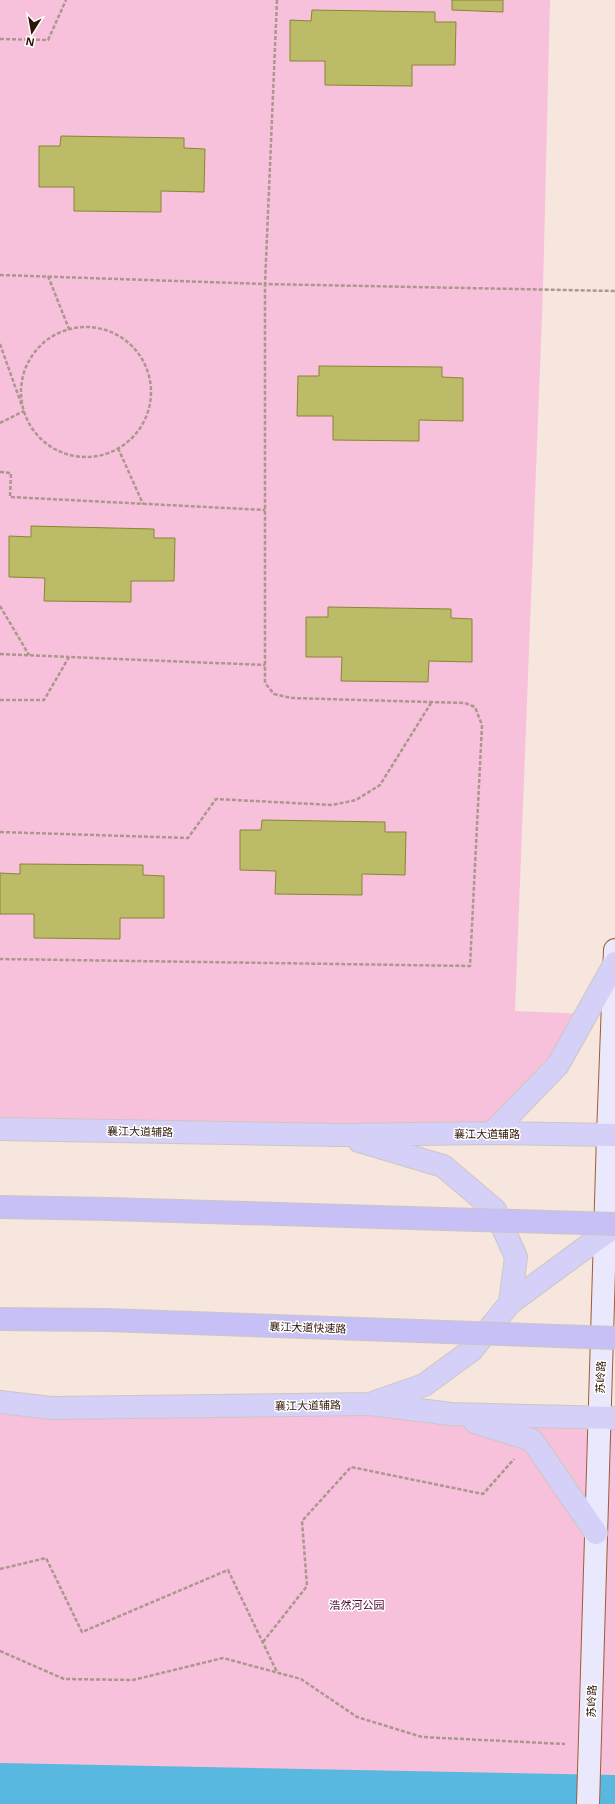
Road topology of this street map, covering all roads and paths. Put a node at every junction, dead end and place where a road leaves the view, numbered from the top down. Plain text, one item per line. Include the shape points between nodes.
1 (66, 0) edge
2 (277, 0) edge
3 (0, 39) edge
4 (0, 275) edge
5 (48, 276) junction
6 (265, 284) junction
7 (615, 291) edge
8 (69, 329) junction
9 (0, 344) edge
10 (24, 412) junction
11 (0, 423) edge
12 (118, 448) junction
13 (0, 472) edge
14 (143, 504) junction
15 (265, 510) junction
16 (0, 606) edge
17 (0, 654) edge
18 (29, 655) junction
19 (69, 657) junction
20 (265, 665) junction
21 (0, 700) edge
22 (432, 702) junction
23 (0, 832) edge
24 (615, 950) edge
25 (0, 959) edge
26 (615, 963) edge
27 (0, 1129) edge
28 (492, 1133) junction
29 (340, 1135) junction
30 (611, 1135) edge
31 (0, 1207) edge
32 (611, 1228) edge
33 (510, 1303) junction
34 (0, 1319) edge
35 (615, 1338) edge
36 (0, 1402) edge
37 (370, 1404) junction
38 (451, 1414) junction
39 (610, 1415) edge
40 (532, 1440) junction
41 (596, 1533) junction
42 (0, 1568) edge
43 (263, 1642) junction
44 (0, 1652) edge
45 (277, 1672) junction
46 (569, 1744) dead end
47 (588, 1804) edge

1 - 3 path via 48,40
2 - 6 path
4 - 5 path
5 - 6 path
5 - 8 path
6 - 7 path
6 - 15 path
8 - 10 path via 50,338 35,352 28,364 21,391
8 - 12 path via 90,328 110,332 128,343 142,358 150,378 151,400 145,421 132,439
9 - 10 path
10 - 11 path
10 - 12 path via 34,431 50,446 70,455 92,457
12 - 14 path
13 - 14 path via 11,473 10,497
14 - 15 path
15 - 20 path
16 - 18 path
17 - 18 path
18 - 19 path
19 - 20 path
19 - 21 path via 44,700
20 - 22 path via 265,683 274,694 291,698
22 - 23 path via 380,785 356,800 332,805 216,799 188,838
22 - 25 path via 465,703 475,707 482,725 470,966
24 - 26 main road, 苏岭路
26 - 28 main road via 558,1065
26 - 30 main road, 苏岭路
27 - 29 main road, 襄江大道辅路
28 - 29 main road, 襄江大道辅路
28 - 30 main road, 襄江大道辅路
29 - 33 main road via 443,1166 495,1210 516,1257
30 - 32 main road, 苏岭路
31 - 32 highway, bridge
32 - 33 main road
32 - 39 main road, 苏岭路
33 - 37 main road via 472,1350 424,1385
34 - 35 highway, 襄江大道快速路, bridge via 106,1320
36 - 37 main road, 襄江大道辅路 via 51,1408
37 - 38 main road, 襄江大道辅路
38 - 39 main road, 襄江大道辅路
38 - 40 main road
39 - 41 main road, 苏岭路
40 - 41 main road
40 - 43 path via 483,1494 351,1466 302,1520 307,1586
41 - 47 main road, 苏岭路, bridge
42 - 43 path via 46,1558 82,1632 228,1570
43 - 45 path
44 - 45 path via 64,1679 133,1680 223,1658
45 - 46 path via 301,1679 357,1717 422,1737

